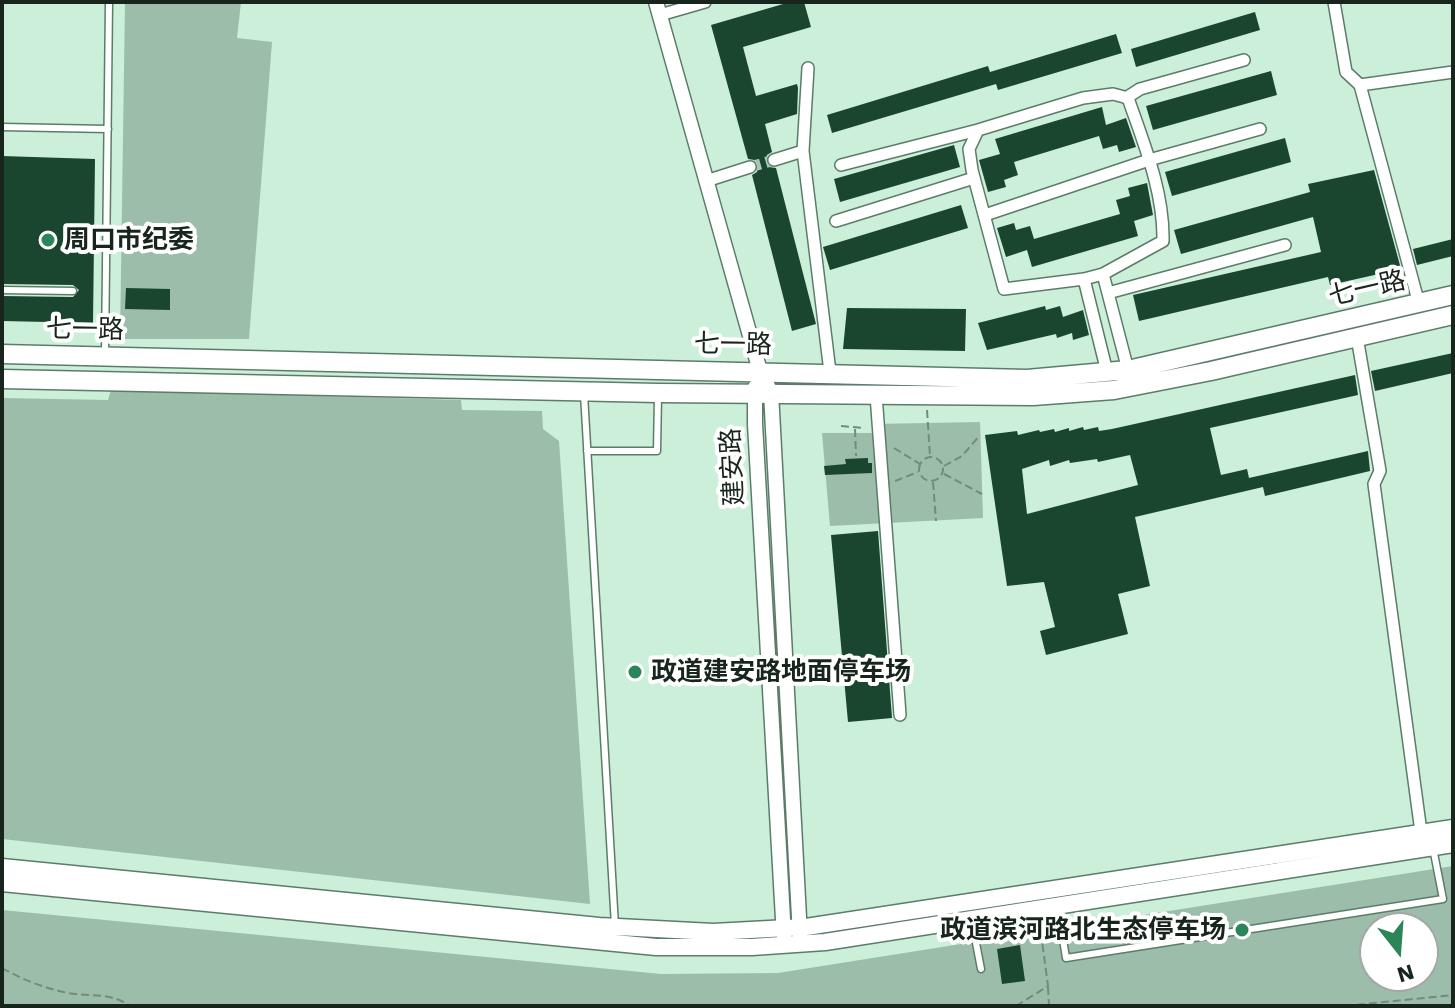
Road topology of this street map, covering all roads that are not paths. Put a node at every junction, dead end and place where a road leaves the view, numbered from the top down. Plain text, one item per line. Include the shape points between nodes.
1 (109, 2) edge
2 (705, 2) edge
3 (1334, 2) edge
4 (658, 9) edge
5 (1244, 60) dead end
6 (808, 68) dead end
7 (1453, 72) edge
8 (1360, 85) junction
9 (1126, 98) junction
10 (2, 127) edge
11 (108, 129) junction
12 (1260, 129) dead end
13 (978, 130) junction
14 (803, 151) junction
15 (774, 160) tunnel mouth
16 (1149, 160) junction
17 (841, 165) dead end
18 (750, 167) tunnel mouth
19 (974, 178) junction
20 (706, 181) junction
21 (985, 215) junction
22 (836, 221) dead end
23 (1285, 245) dead end
24 (1103, 274) junction
25 (1084, 279) junction
26 (2, 290) edge
27 (73, 291) dead end
28 (1108, 293) junction
29 (1453, 295) edge
30 (1419, 304) junction
31 (1453, 315) edge
32 (1357, 337) junction
33 (2, 354) edge
34 (105, 356) junction
35 (1128, 370) junction
36 (760, 371) junction
37 (830, 372) dead end
38 (1107, 372) junction
39 (2, 379) edge
40 (584, 390) junction
41 (762, 392) junction
42 (658, 393) junction
43 (876, 395) junction
44 (587, 451) junction
45 (900, 715) dead end
46 (1453, 828) edge
47 (1421, 832) junction
48 (1453, 844) edge
49 (1433, 846) junction
50 (2, 867) edge
51 (2, 883) edge
52 (1453, 898) edge
53 (1443, 899) junction
54 (1058, 904) junction
55 (971, 918) junction
56 (615, 927) junction
57 (792, 936) junction
58 (981, 969) dead end

1 - 11 lane
2 - 4 street
3 - 8 street via 1346,72
4 - 20 street
5 - 9 street via 1140,89
6 - 14 street
7 - 8 street
8 - 30 street
9 - 13 street via 1083,98
9 - 16 street
10 - 11 lane
11 - 34 lane
12 - 16 street
13 - 17 street
13 - 19 street via 969,149
14 - 15 street
14 - 37 street
16 - 21 street
16 - 24 street via 1163,241
18 - 20 street
19 - 21 street
19 - 22 street
20 - 36 street
21 - 25 street via 1004,289
23 - 28 street
24 - 25 street
24 - 28 street
25 - 38 street
26 - 27 lane
28 - 35 street
29 - 30 main road, 七一路
30 - 35 main road, 七一路
31 - 32 main road, 七一路
32 - 43 main road, 七一路 via 1114,390 1033,396
32 - 47 street via 1380,471 1374,484
33 - 34 main road, 七一路
34 - 36 main road, 七一路
35 - 38 main road, 七一路
36 - 38 main road, 七一路 via 1027,379
36 - 41 street, 建安路
39 - 40 main road, 七一路
40 - 42 main road, 七一路
40 - 44 lane
41 - 42 main road, 七一路
41 - 43 main road, 七一路
41 - 57 street, 建安路
42 - 44 lane via 657,451
43 - 45 street
44 - 56 lane
46 - 47 main road
47 - 57 main road
48 - 49 main road
49 - 53 lane
49 - 54 main road
50 - 56 main road
51 - 57 main road via 656,947
52 - 53 lane
53 - 54 lane via 1066,958
54 - 55 main road
55 - 57 main road
55 - 58 lane
56 - 57 main road

